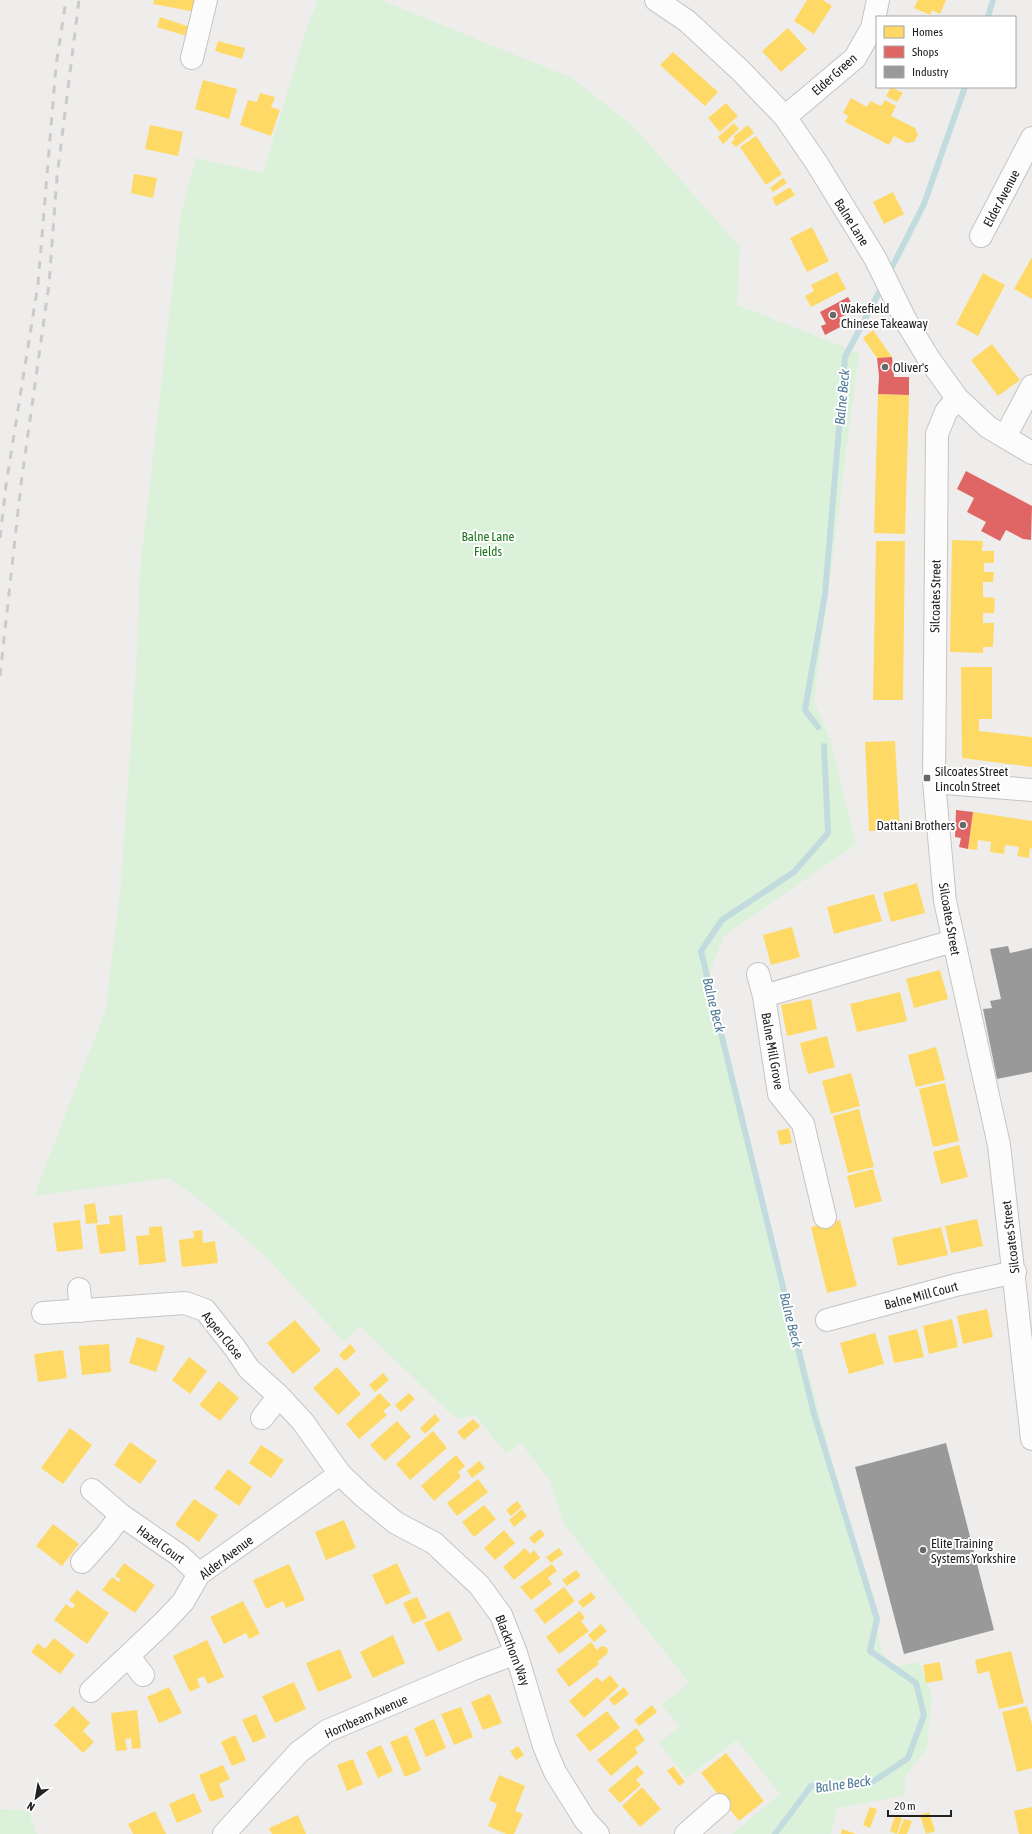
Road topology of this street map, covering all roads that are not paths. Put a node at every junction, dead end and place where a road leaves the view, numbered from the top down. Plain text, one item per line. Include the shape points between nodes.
1 (206, 0) edge
2 (656, 0) edge
3 (878, 0) edge
4 (192, 58) dead end
5 (785, 117) junction
6 (1032, 138) edge
7 (981, 236) dead end
8 (1032, 386) edge
9 (957, 398) junction
10 (1005, 437) junction
11 (1032, 453) edge
12 (934, 782) junction
13 (1032, 790) edge
14 (953, 941) junction
15 (758, 974) dead end
16 (764, 996) junction
17 (825, 1217) dead end
18 (1014, 1272) junction
19 (79, 1289) dead end
20 (1025, 1295) edge
21 (81, 1311) junction
22 (43, 1313) dead end
23 (827, 1320) dead end
24 (279, 1396) junction
25 (262, 1418) dead end
26 (1032, 1439) edge
27 (340, 1474) junction
28 (92, 1490) dead end
29 (121, 1515) junction
30 (82, 1562) dead end
31 (199, 1574) junction
32 (516, 1653) junction
33 (129, 1657) junction
34 (143, 1675) dead end
35 (91, 1691) dead end
36 (719, 1805) dead end
37 (224, 1834) edge
38 (598, 1834) edge
39 (686, 1834) edge

1 - 4 street
2 - 5 street, Balne Lane via 693,26
3 - 5 street, Elder Green via 872,28 855,58
5 - 9 street, Balne Lane via 875,258 906,321 929,359
6 - 7 street, Elder Avenue
8 - 10 street
9 - 10 street, Balne Lane via 988,427
9 - 12 street, Silcoates Street via 946,412 937,434
10 - 11 street, Balne Lane
12 - 13 street
12 - 14 street, Silcoates Street via 945,901
14 - 16 street, Balne Mill Grove
14 - 18 street, Silcoates Street via 999,1144
15 - 16 street, Balne Mill Grove
16 - 17 street, Balne Mill Grove via 779,1094 803,1124
18 - 20 street, Silcoates Street
18 - 23 street, Balne Mill Court
19 - 21 street
20 - 26 street, Silcoates Street
21 - 22 street, Aspen Close
21 - 24 street, Aspen Close via 185,1303 205,1310 249,1369
24 - 25 street
24 - 27 street, Aspen Close via 303,1422
27 - 31 street, Alder Avenue
27 - 32 street, Blackthorn Way via 396,1523 434,1543 473,1579 501,1615
28 - 29 street, Hazel Court
29 - 30 street
29 - 31 street, Hazel Court via 179,1555
31 - 33 street, Alder Avenue via 182,1602
32 - 37 street, Hornbeam Avenue via 327,1731 299,1752
32 - 38 street, Blackthorn Way via 544,1746 556,1772 585,1820
33 - 34 street
33 - 35 street, Alder Avenue
36 - 39 street

